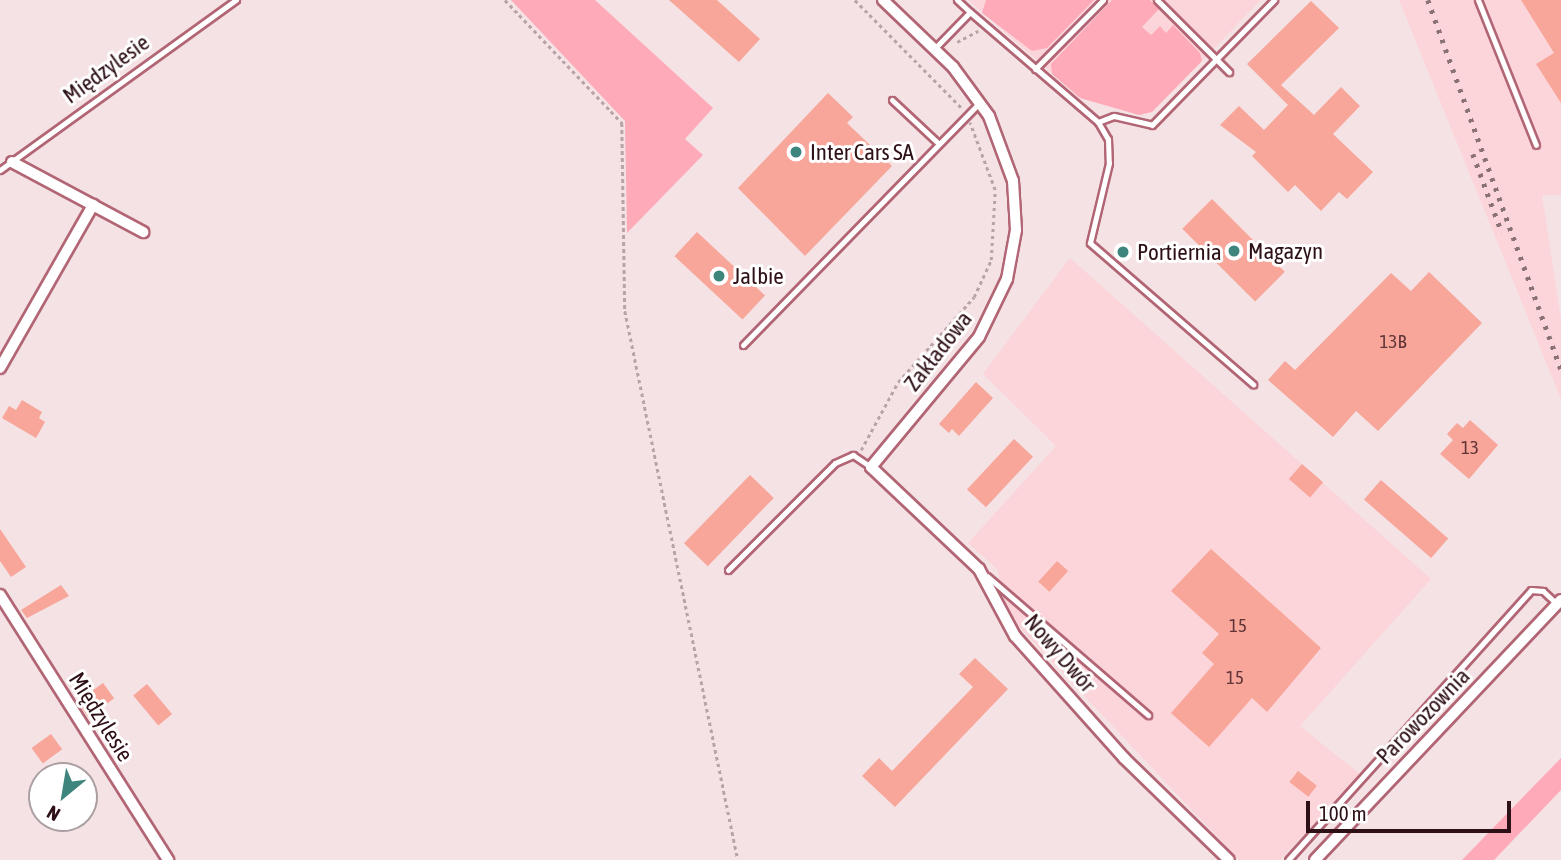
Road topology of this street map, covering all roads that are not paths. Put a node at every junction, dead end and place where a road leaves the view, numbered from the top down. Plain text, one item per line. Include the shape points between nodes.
1 (236, 0) edge
2 (883, 0) edge
3 (957, 0) edge
4 (1103, 0) edge
5 (1157, 0) edge
6 (1274, 0) edge
7 (1478, 0) edge
8 (970, 12) junction
9 (936, 48) junction
10 (1216, 59) junction
11 (1035, 69) junction
12 (1229, 72) dead end
13 (892, 100) dead end
14 (981, 102) junction
15 (1098, 122) junction
16 (938, 143) junction
17 (1536, 145) dead end
18 (12, 162) junction
19 (0, 170) edge
20 (93, 205) junction
21 (144, 232) dead end
22 (743, 345) dead end
23 (0, 368) edge
24 (1253, 384) dead end
25 (871, 467) junction
26 (979, 569) junction
27 (728, 570) dead end
28 (0, 595) edge
29 (1559, 602) edge
30 (1148, 715) dead end
31 (168, 860) edge
32 (1229, 860) edge
33 (1288, 860) edge
34 (1315, 860) edge

1 - 18 lane, Międzylesie
2 - 9 street, Zakładowa
3 - 8 lane
4 - 11 lane
5 - 10 lane
6 - 10 lane
7 - 17 lane
8 - 9 lane
8 - 11 lane
9 - 14 street, Zakładowa
10 - 12 lane
10 - 15 lane via 1152,125 1114,116
11 - 15 lane
13 - 16 lane
14 - 16 lane
14 - 25 street, Zakładowa via 1013,181 1016,230 1007,279 972,347
15 - 24 lane via 1108,139 1110,163 1090,243
16 - 22 lane
18 - 19 lane, Międzylesie
18 - 20 street
20 - 21 street
20 - 23 street
25 - 26 street, Nowy Dwór
25 - 27 lane via 853,455 835,463
26 - 30 lane
26 - 32 street, Nowy Dwór via 1015,636 1124,758
28 - 31 street, Międzylesie
29 - 33 lane via 1543,591 1531,590
29 - 34 street, Parowozownia

